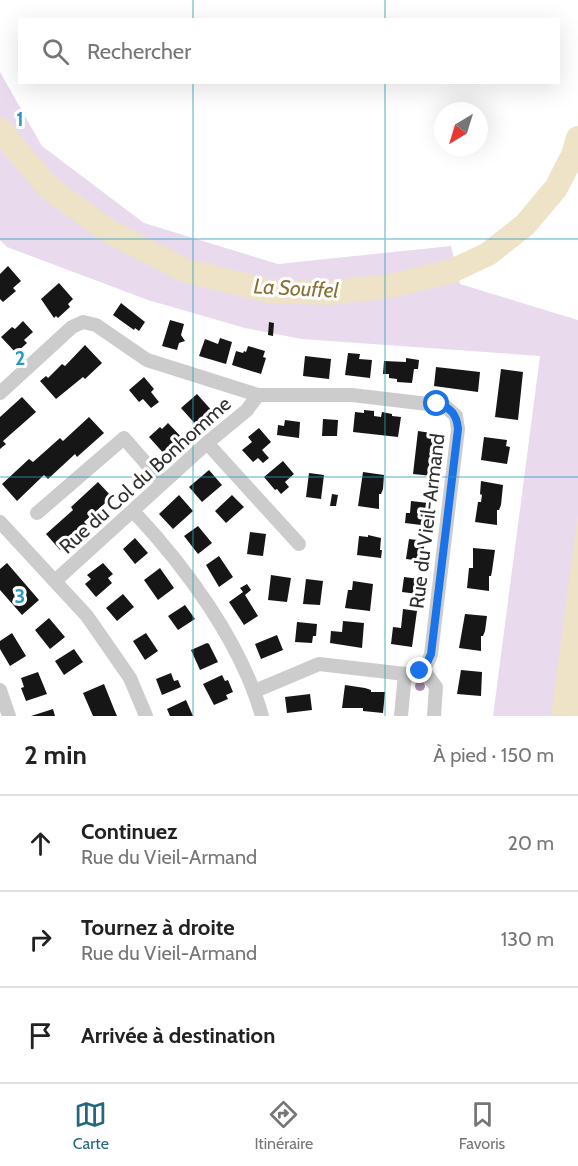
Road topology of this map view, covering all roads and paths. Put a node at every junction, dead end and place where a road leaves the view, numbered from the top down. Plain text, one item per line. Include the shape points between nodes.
1 (0, 393) edge
2 (258, 395) junction
3 (207, 443) junction
4 (163, 483) junction
5 (133, 511) junction
6 (37, 513) dead end
7 (0, 522) edge
8 (299, 544) dead end
9 (55, 581) junction
10 (420, 671) junction
11 (405, 674) junction
12 (0, 690) edge
13 (255, 691) junction
14 (9, 716) edge
15 (146, 716) edge
16 (262, 716) edge
17 (401, 716) edge
18 (434, 716) edge

1 - 2 street via 72,327 83,322 96,325 147,360
2 - 3 street, Rue du Col du Bonhomme via 247,410
2 - 10 street, Rue du Vieil-Armand via 352,395 437,404 456,416 458,429 431,654
3 - 4 street, Rue du Col du Bonhomme
3 - 8 street
4 - 5 street, Rue du Col du Bonhomme
4 - 6 street via 124,438
5 - 9 street, Rue du Col du Bonhomme
5 - 13 street via 194,585 232,644
7 - 9 street
9 - 15 street via 87,616 130,678
10 - 11 street
10 - 18 street via 436,687
11 - 13 street via 319,664
11 - 17 street
12 - 14 street
13 - 16 street

